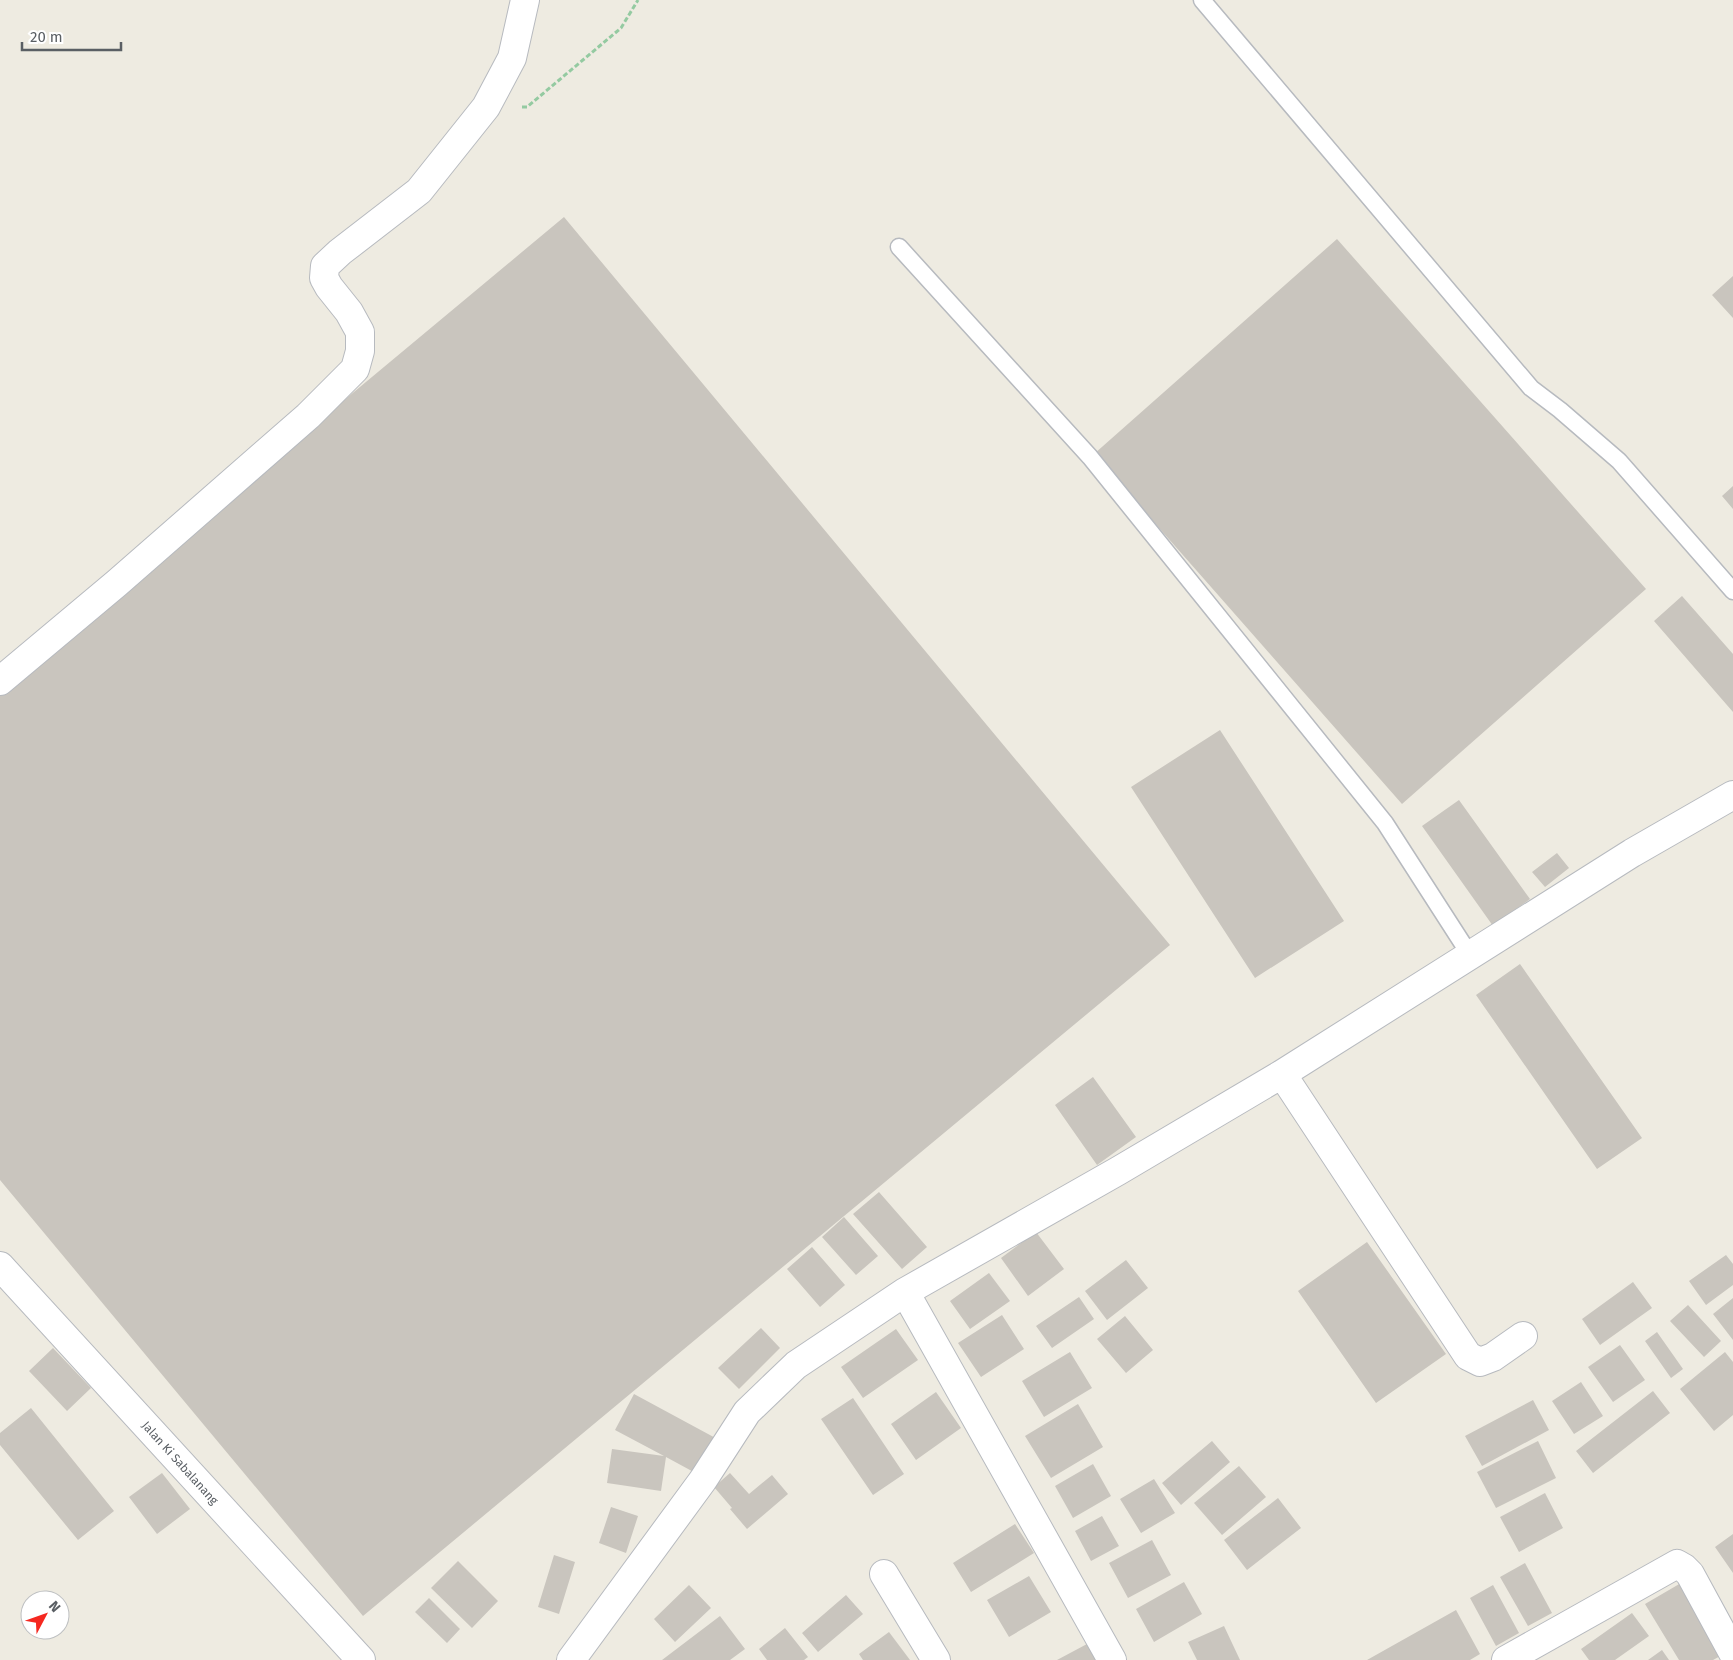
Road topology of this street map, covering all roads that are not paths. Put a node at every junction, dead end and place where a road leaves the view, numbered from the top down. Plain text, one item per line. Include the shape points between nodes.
1 (525, 0) edge
2 (1202, 0) edge
3 (900, 247) dead end
4 (1733, 591) edge
5 (0, 681) edge
6 (1733, 795) edge
7 (1470, 955) junction
8 (1282, 1074) junction
9 (0, 1266) edge
10 (905, 1292) junction
11 (1523, 1336) dead end
12 (884, 1574) dead end
13 (1733, 1653) edge
14 (361, 1660) edge
15 (571, 1660) edge
16 (936, 1660) edge
17 (1112, 1660) edge
18 (1506, 1660) edge

1 - 5 street via 512,58 486,108 419,191 326,266 324,278 360,332 360,351 355,369 308,416
2 - 4 lane via 1531,388 1619,461
3 - 7 lane via 1090,457 1373,808
6 - 7 street via 1632,853
7 - 8 street
8 - 10 street
8 - 11 street via 1468,1356 1480,1362
9 - 14 street, Jalan Ki Sabalanang
10 - 15 street via 796,1365 746,1412 704,1480
10 - 17 street
12 - 16 street
13 - 18 street via 1690,1574 1677,1564

